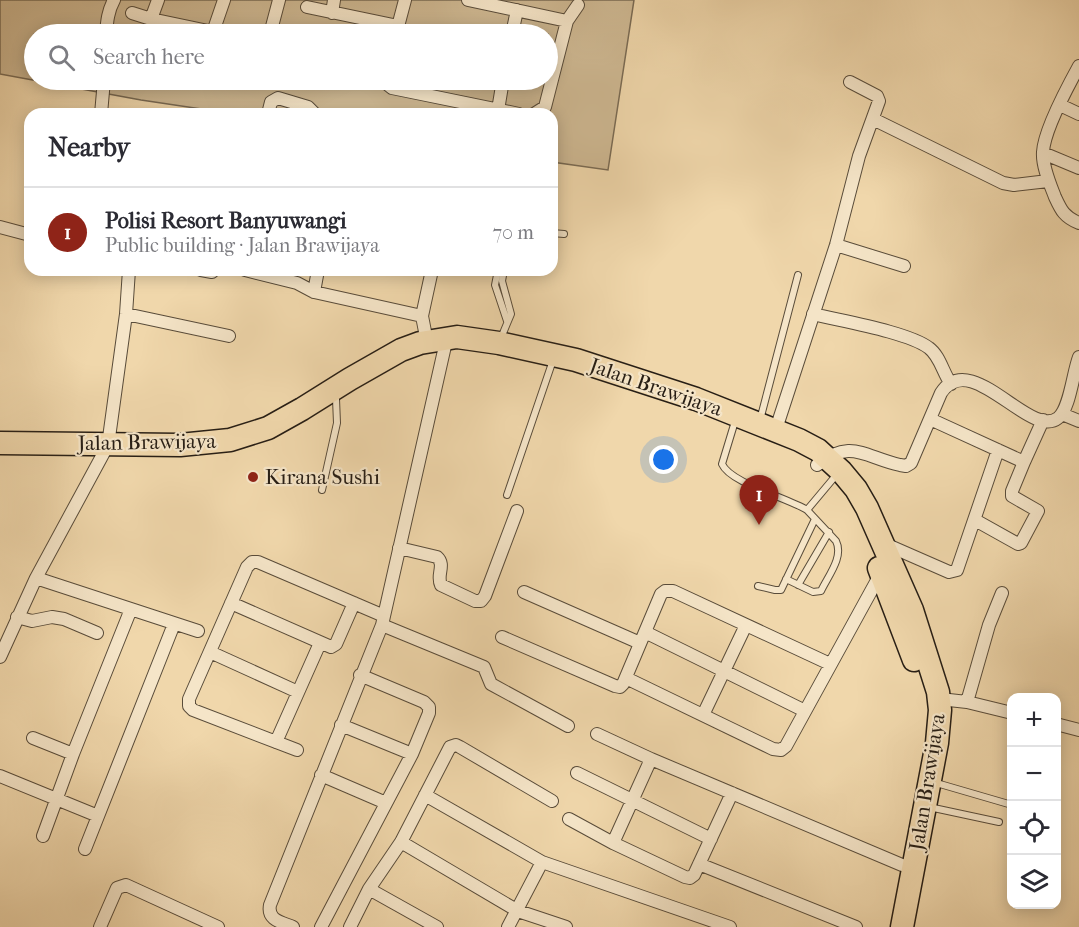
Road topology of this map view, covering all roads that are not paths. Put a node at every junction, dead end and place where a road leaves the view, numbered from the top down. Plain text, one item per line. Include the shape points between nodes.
1 (114, 0) edge
2 (158, 0) edge
3 (224, 0) edge
4 (405, 0) edge
5 (468, 0) edge
6 (276, 1) edge
7 (578, 5) dead end
8 (333, 6) edge
9 (307, 7) dead end
10 (517, 10) junction
11 (132, 13) dead end
12 (151, 19) junction
13 (567, 21) junction
14 (106, 24) edge
15 (175, 24) edge
16 (216, 24) edge
17 (272, 24) edge
18 (381, 24) edge
19 (399, 24) edge
20 (514, 24) edge
21 (558, 56) edge
22 (1079, 66) edge
23 (850, 82) dead end
24 (103, 90) edge
25 (398, 90) edge
26 (501, 90) edge
27 (549, 90) edge
28 (1060, 105) junction
29 (102, 108) edge
30 (270, 108) edge
31 (309, 108) edge
32 (454, 108) edge
33 (498, 108) edge
34 (543, 108) edge
35 (1079, 114) edge
36 (873, 119) junction
37 (1042, 153) junction
38 (1079, 168) edge
39 (1048, 181) junction
40 (1079, 223) edge
41 (0, 228) edge
42 (24, 234) edge
43 (558, 234) edge
44 (564, 234) dead end
45 (836, 245) junction
46 (904, 266) dead end
47 (798, 275) dead end
48 (129, 276) edge
49 (269, 276) edge
50 (317, 276) edge
51 (431, 276) edge
52 (497, 276) edge
53 (503, 276) edge
54 (314, 292) junction
55 (126, 314) junction
56 (813, 314) junction
57 (422, 316) junction
58 (507, 321) junction
59 (229, 336) dead end
60 (499, 343) junction
61 (436, 344) junction
62 (1079, 357) edge
63 (551, 366) junction
64 (951, 384) junction
65 (1074, 392) edge
66 (336, 399) junction
67 (1064, 410) junction
68 (930, 419) junction
69 (735, 420) junction
70 (1043, 420) junction
71 (1079, 421) edge
72 (768, 426) junction
73 (0, 442) edge
74 (0, 450) edge
75 (106, 450) junction
76 (998, 450) junction
77 (1024, 462) junction
78 (829, 469) junction
79 (322, 490) dead end
80 (507, 495) dead end
81 (807, 510) junction
82 (517, 511) dead end
83 (814, 519) junction
84 (975, 520) junction
85 (829, 532) junction
86 (884, 543) junction
87 (399, 548) junction
88 (880, 573) junction
89 (36, 578) junction
90 (786, 579) junction
91 (798, 585) junction
92 (758, 586) dead end
93 (524, 592) dead end
94 (1002, 593) dead end
95 (231, 603) junction
96 (354, 603) junction
97 (131, 609) junction
98 (17, 617) junction
99 (383, 620) junction
100 (174, 624) junction
101 (746, 625) junction
102 (198, 631) dead end
103 (97, 633) dead end
104 (502, 637) dead end
105 (643, 637) junction
106 (320, 643) junction
107 (210, 652) junction
108 (0, 657) edge
109 (830, 664) junction
110 (724, 671) junction
111 (360, 675) junction
112 (626, 678) junction
113 (298, 692) junction
114 (940, 699) junction
115 (967, 702) junction
116 (805, 711) junction
117 (1007, 712) edge
118 (703, 715) junction
119 (341, 725) junction
120 (1061, 725) edge
121 (568, 726) dead end
122 (1079, 730) edge
123 (597, 734) dead end
124 (33, 738) dead end
125 (276, 742) junction
126 (297, 750) dead end
127 (72, 754) junction
128 (412, 754) junction
129 (651, 759) junction
130 (577, 773) dead end
131 (321, 775) junction
132 (0, 776) edge
133 (930, 782) junction
134 (732, 793) junction
135 (425, 795) junction
136 (57, 798) junction
137 (552, 801) dead end
138 (632, 801) junction
139 (386, 803) junction
140 (1007, 804) edge
141 (926, 806) junction
142 (99, 816) junction
143 (569, 819) dead end
144 (999, 822) dead end
145 (43, 836) dead end
146 (711, 839) junction
147 (401, 842) junction
148 (613, 843) junction
149 (85, 849) dead end
150 (542, 862) junction
151 (699, 864) junction
152 (902, 865) junction
153 (369, 889) junction
154 (518, 910) junction
155 (100, 927) edge
156 (218, 927) edge
157 (293, 927) edge
158 (321, 927) edge
159 (350, 927) edge
160 (437, 927) edge
161 (508, 927) edge
162 (566, 927) edge
163 (730, 927) edge
164 (856, 927) edge
165 (889, 927) edge
166 (902, 927) edge

1 - 14 street
2 - 12 street
3 - 16 street
4 - 19 street
5 - 10 street
6 - 17 street
7 - 13 street
8 - 9 street
8 - 18 street
10 - 13 street
10 - 20 street
11 - 12 street
12 - 15 street
13 - 21 street
22 - 28 street
23 - 36 street via 879,97
24 - 29 street
25 - 32 street
26 - 33 street
27 - 34 street
28 - 35 street
28 - 37 street
30 - 31 street via 278,98
36 - 39 street via 1003,183
36 - 45 street via 860,152
37 - 38 street
37 - 39 street
39 - 40 street via 1062,212
41 - 42 street
43 - 44 lane
45 - 46 street
45 - 56 street
47 - 72 lane
48 - 55 street
49 - 54 street
50 - 54 street
51 - 57 street
52 - 58 lane via 495,285
53 - 58 lane via 511,314
54 - 57 street
55 - 59 street
55 - 75 street
56 - 64 street via 918,342 936,356
56 - 72 street
57 - 61 street
58 - 60 lane
60 - 61 highway, Jalan Brawijaya via 457,338
60 - 69 highway, Jalan Brawijaya via 576,360 696,399
61 - 63 highway, Jalan Brawijaya via 480,349
61 - 66 highway, Jalan Brawijaya via 387,367
61 - 75 highway, Jalan Brawijaya via 401,350 302,410 267,428 230,440
61 - 87 street
62 - 65 street
63 - 69 highway, Jalan Brawijaya
63 - 80 lane
64 - 68 street via 941,393
64 - 70 street via 973,381
65 - 67 street
66 - 75 highway, Jalan Brawijaya via 282,430 239,447 188,455
66 - 79 lane via 337,423
67 - 70 street via 1056,420
67 - 71 street
68 - 76 street
68 - 78 street via 915,459 906,466 846,450
69 - 72 highway, Jalan Brawijaya
69 - 78 highway, Jalan Brawijaya
69 - 81 lane via 723,459 725,470
70 - 77 street
72 - 78 highway, Jalan Brawijaya via 808,445
73 - 75 highway, Jalan Brawijaya
74 - 75 highway, Jalan Brawijaya
75 - 89 street
76 - 77 street
76 - 84 street
77 - 84 street via 1012,496 1038,511 1021,543
78 - 81 lane
78 - 86 highway, Jalan Brawijaya via 856,489
78 - 88 highway, Jalan Brawijaya via 863,530
81 - 83 lane
82 - 87 street via 481,601 441,585 442,566 437,557
83 - 85 lane
83 - 90 lane
84 - 86 street via 955,572
85 - 91 lane
85 - 91 lane via 839,556 821,591
86 - 114 highway, Jalan Brawijaya via 912,610
87 - 99 street
88 - 109 street
88 - 152 highway, Jalan Brawijaya via 914,660 925,704 923,750
89 - 97 street
89 - 98 street
90 - 91 lane
90 - 92 lane via 779,590
93 - 105 street
94 - 115 street
95 - 96 street via 247,567 258,562
95 - 106 street
95 - 107 street
96 - 99 street
96 - 106 street via 335,646
97 - 100 street
97 - 127 street
98 - 103 street via 32,621 64,619
98 - 108 street
99 - 111 street
99 - 121 street via 484,667 491,684
100 - 102 street
100 - 142 street
101 - 105 street via 668,590 661,594
101 - 109 street
101 - 110 street
104 - 112 street via 615,686 622,686
105 - 110 street
105 - 112 street
106 - 113 street
107 - 113 street
107 - 125 street via 189,699 191,708
109 - 116 street
110 - 116 street
110 - 118 street
111 - 119 street
111 - 128 street via 429,707
112 - 118 street
113 - 125 street
114 - 115 street
114 - 133 highway, Jalan Brawijaya
115 - 117 street
116 - 118 street via 786,746 777,750
119 - 128 street
119 - 131 street
120 - 122 street
123 - 129 street
124 - 127 street
125 - 126 street
127 - 136 street
128 - 139 street
129 - 134 street
129 - 138 street
130 - 138 street
131 - 139 street
131 - 157 street via 269,909 272,918
132 - 136 street
133 - 140 lane
133 - 141 highway, Jalan Brawijaya
134 - 146 street
134 - 152 street
135 - 137 street via 448,750 456,745
135 - 147 street
135 - 150 street
136 - 142 street
136 - 145 street
138 - 146 street
138 - 148 street
139 - 158 street
141 - 144 lane
141 - 166 highway, Jalan Brawijaya
142 - 149 street
143 - 148 street
146 - 151 street
147 - 153 street
147 - 154 street
148 - 151 street via 685,877 692,877
150 - 154 street
150 - 163 street
151 - 164 street
152 - 165 highway, Jalan Brawijaya
153 - 159 street
153 - 160 street
154 - 161 street
154 - 162 street
155 - 156 street via 117,888 126,885

